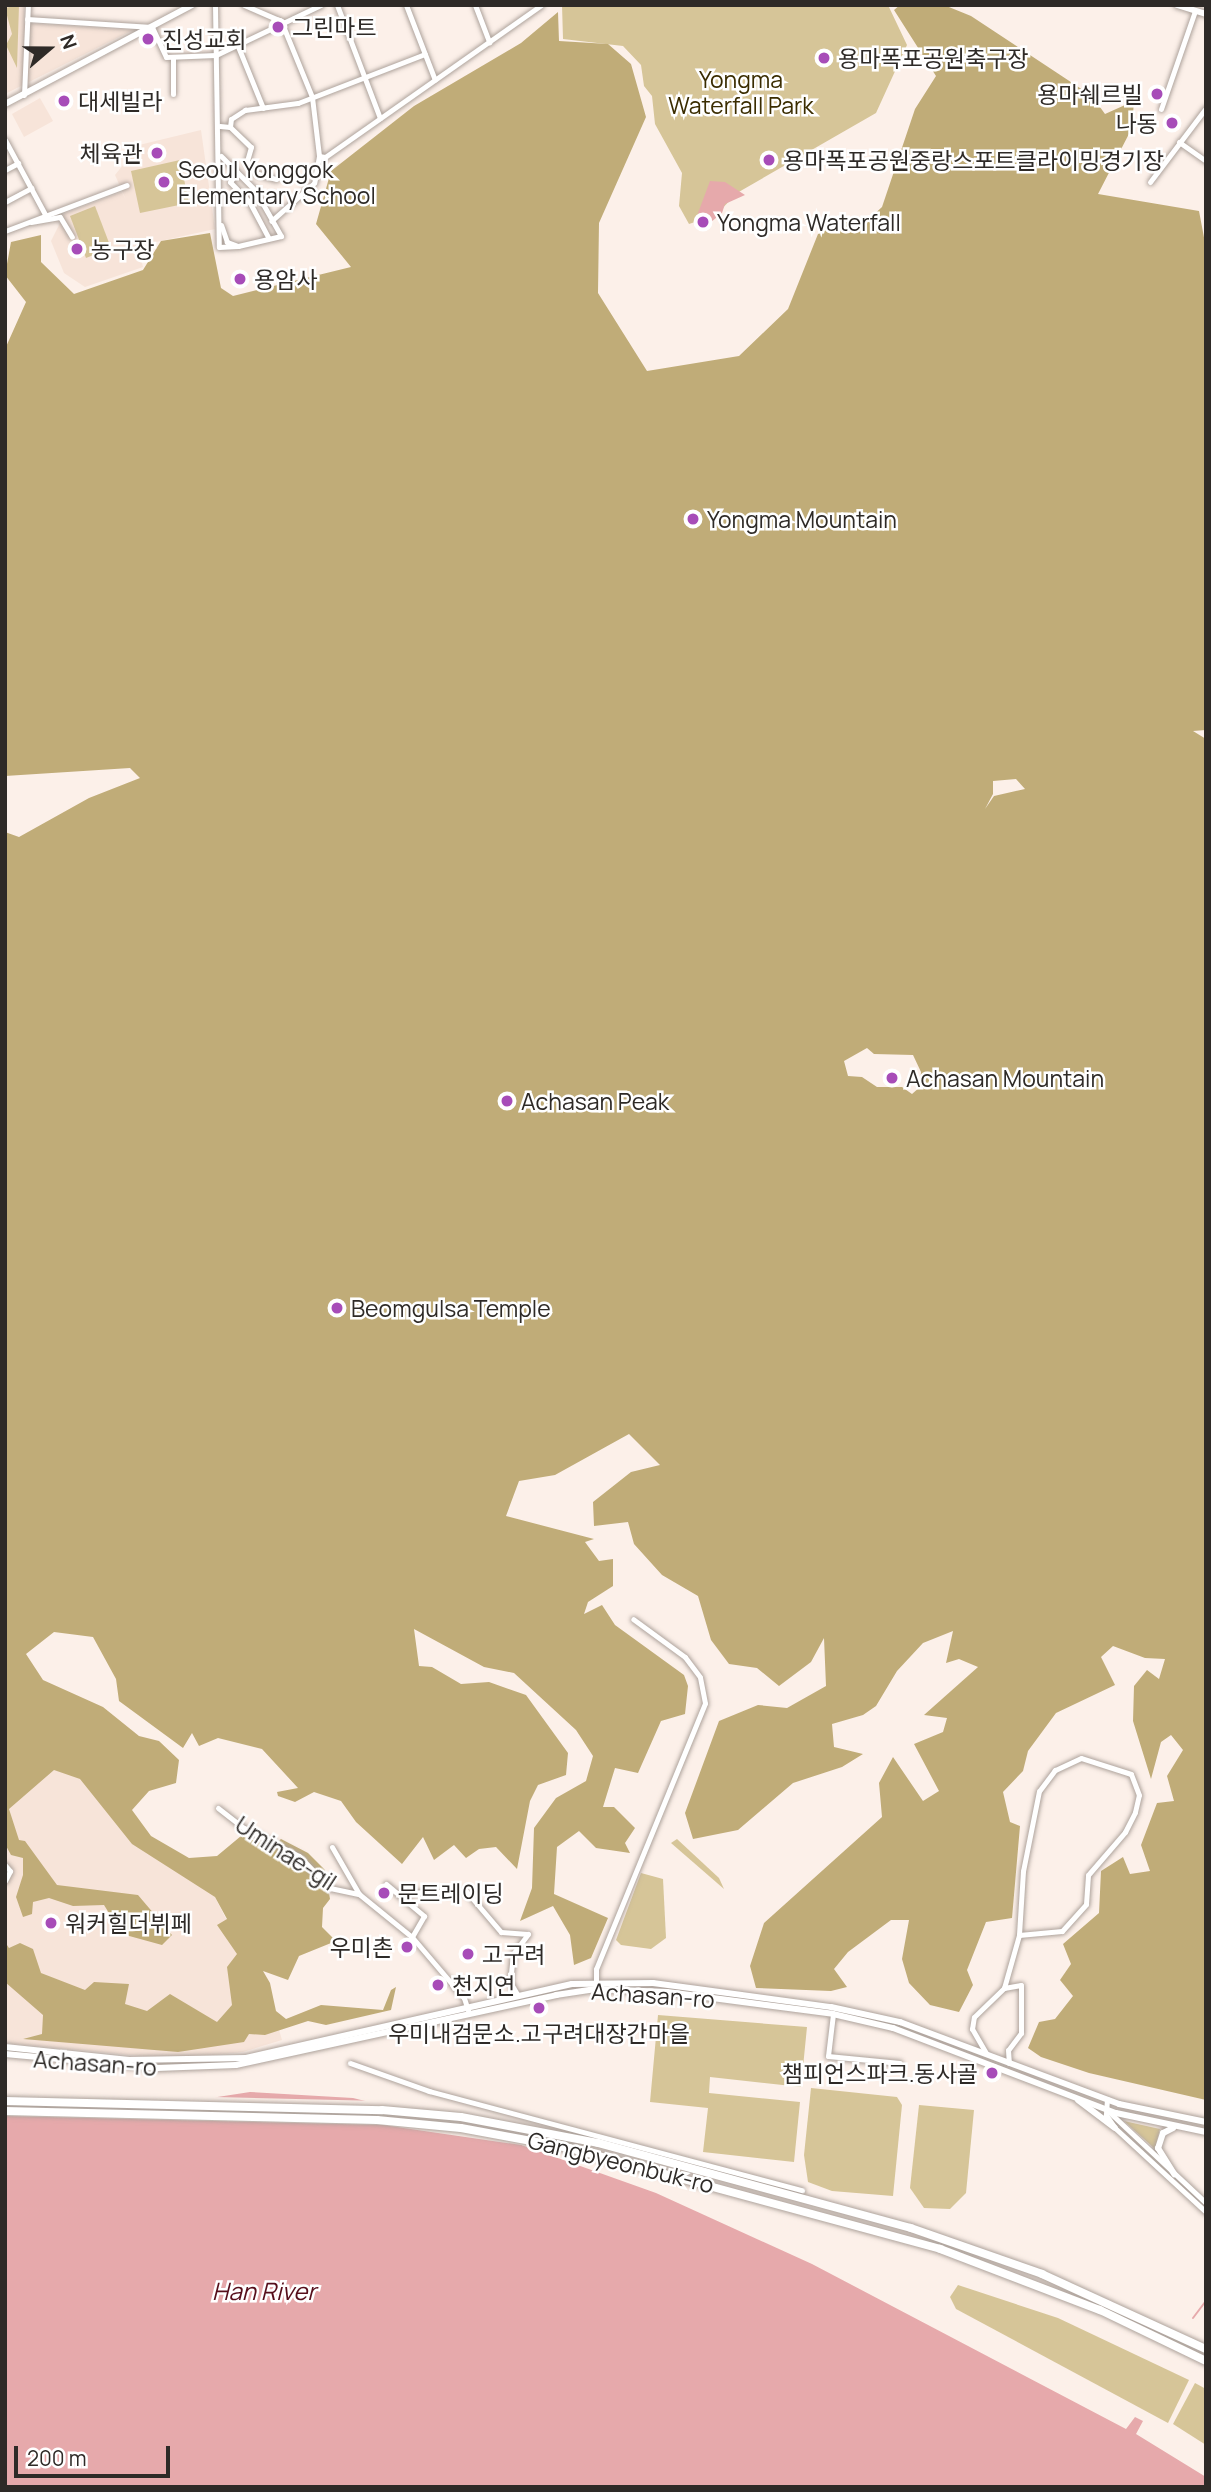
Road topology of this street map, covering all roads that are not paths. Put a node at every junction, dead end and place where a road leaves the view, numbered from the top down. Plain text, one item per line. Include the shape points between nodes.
1 (28, 5) edge
2 (192, 5) edge
3 (215, 5) edge
4 (244, 5) edge
5 (321, 5) edge
6 (337, 5) edge
7 (406, 5) edge
8 (475, 5) edge
9 (541, 5) edge
10 (1204, 5) edge
11 (1182, 6) edge
12 (1200, 12) edge
13 (27, 19) junction
14 (282, 20) junction
15 (152, 27) junction
16 (489, 43) junction
17 (237, 44) junction
18 (425, 54) junction
19 (216, 55) junction
20 (173, 57) junction
21 (363, 76) junction
22 (435, 80) junction
23 (173, 94) dead end
24 (23, 95) junction
25 (312, 97) junction
26 (5, 104) edge
27 (263, 108) junction
28 (1206, 108) edge
29 (1161, 109) dead end
30 (380, 118) junction
31 (220, 126) junction
32 (230, 127) junction
33 (5, 140) edge
34 (1179, 142) junction
35 (221, 156) junction
36 (319, 156) junction
37 (1206, 161) edge
38 (18, 163) junction
39 (5, 170) edge
40 (237, 172) junction
41 (276, 179) dead end
42 (1150, 182) dead end
43 (127, 185) dead end
44 (31, 188) junction
45 (5, 202) edge
46 (46, 216) junction
47 (271, 221) junction
48 (31, 222) junction
49 (5, 231) edge
50 (72, 237) dead end
51 (269, 238) junction
52 (633, 1619) dead end
53 (218, 1808) dead end
54 (332, 1847) dead end
55 (5, 1865) edge
56 (5, 1881) edge
57 (386, 1884) dead end
58 (401, 1893) junction
59 (359, 1894) junction
60 (1019, 1935) junction
61 (412, 1937) junction
62 (636, 1982) junction
63 (596, 1985) junction
64 (582, 1986) junction
65 (1004, 1988) junction
66 (635, 1990) junction
67 (518, 1996) junction
68 (468, 2010) junction
69 (833, 2014) junction
70 (5, 2047) edge
71 (986, 2053) junction
72 (5, 2054) edge
73 (350, 2063) dead end
74 (900, 2063) dead end
75 (1009, 2063) junction
76 (1070, 2094) junction
77 (1108, 2099) junction
78 (5, 2101) edge
79 (1105, 2107) junction
80 (5, 2111) edge
81 (1206, 2122) edge
82 (1174, 2127) junction
83 (1115, 2128) junction
84 (1206, 2132) edge
85 (1174, 2174) junction
86 (802, 2194) junction
87 (1206, 2203) edge
88 (1206, 2212) edge
89 (1206, 2349) edge
90 (1206, 2361) edge

1 - 13 street
2 - 15 main road
3 - 19 street
4 - 14 street
5 - 14 street
6 - 21 street
7 - 18 street
8 - 16 street
9 - 16 street
10 - 12 street
11 - 12 main road
12 - 29 street
13 - 15 street
13 - 24 street
14 - 17 street
14 - 25 street
15 - 20 street via 166,57
15 - 24 main road
16 - 22 street
17 - 19 street
17 - 27 street
18 - 21 street
18 - 22 street
19 - 20 street
19 - 31 street
20 - 23 street
21 - 25 street
21 - 30 street
22 - 30 street
24 - 26 main road
25 - 27 street
25 - 36 street
27 - 32 street via 245,110 231,119
28 - 34 street
30 - 36 street via 325,157
31 - 32 street
31 - 35 street
32 - 41 street via 251,147 247,161 255,173
33 - 38 street
34 - 37 street
34 - 42 street
35 - 40 street
35 - 51 street via 219,247
36 - 47 street via 314,183
38 - 39 street
38 - 44 street
40 - 47 street via 255,190
40 - 51 street via 230,182 250,203
43 - 46 street
44 - 45 street
44 - 46 street
46 - 48 street
47 - 51 street via 281,236
48 - 49 street
48 - 50 street via 60,218
52 - 63 street via 685,1657 700,1677 705,1703 596,1969
53 - 59 street, Uminae-gil via 244,1828 299,1856 330,1888
54 - 59 street
55 - 56 street via 10,1871
57 - 58 street
58 - 61 street via 424,1916
58 - 67 street via 448,1888 466,1891 501,1932 528,1934 513,1954 510,1982
59 - 61 street, Uminae-gil
60 - 60 street via 1062,1931 1086,1905 1088,1875 1125,1832 1135,1812 1139,1795 1131,1774 1081,1758 1055,1770 1039,1791 1023,1871
60 - 65 street
61 - 68 street, Uminae-gil via 464,1998
62 - 63 main road, Achasan-ro
62 - 66 main road
62 - 71 main road, Achasan-ro via 841,2009 930,2030
63 - 64 main road, Achasan-ro
63 - 66 main road, Achasan-ro
64 - 67 main road, Achasan-ro
64 - 68 main road, Achasan-ro
65 - 71 street via 974,2017 972,2029
65 - 75 street via 1021,1985 1021,2033 1008,2050
66 - 69 main road, Achasan-ro
67 - 68 main road, Achasan-ro
68 - 70 main road, Achasan-ro via 246,2058 204,2062 106,2059
68 - 72 main road, Achasan-ro via 243,2064 179,2068 83,2064
69 - 74 street via 828,2056
69 - 76 main road, Achasan-ro via 933,2041
71 - 75 main road, Achasan-ro
73 - 86 street via 429,2091
75 - 77 main road, Achasan-ro
76 - 79 main road, Achasan-ro
76 - 83 main road
77 - 79 street
77 - 81 main road, Achasan-ro
78 - 86 highway, Gangbyeonbuk-ro via 382,2110 461,2118 598,2143
79 - 82 main road, Achasan-ro
79 - 83 street
79 - 85 street
80 - 90 highway, Gangbyeonbuk-ro via 377,2120 461,2128 580,2151 803,2208 991,2267 1100,2310
82 - 84 main road, Achasan-ro
82 - 85 main road via 1163,2133 1158,2148
83 - 88 street
85 - 87 street
86 - 89 highway, Gangbyeonbuk-ro via 1042,2274

